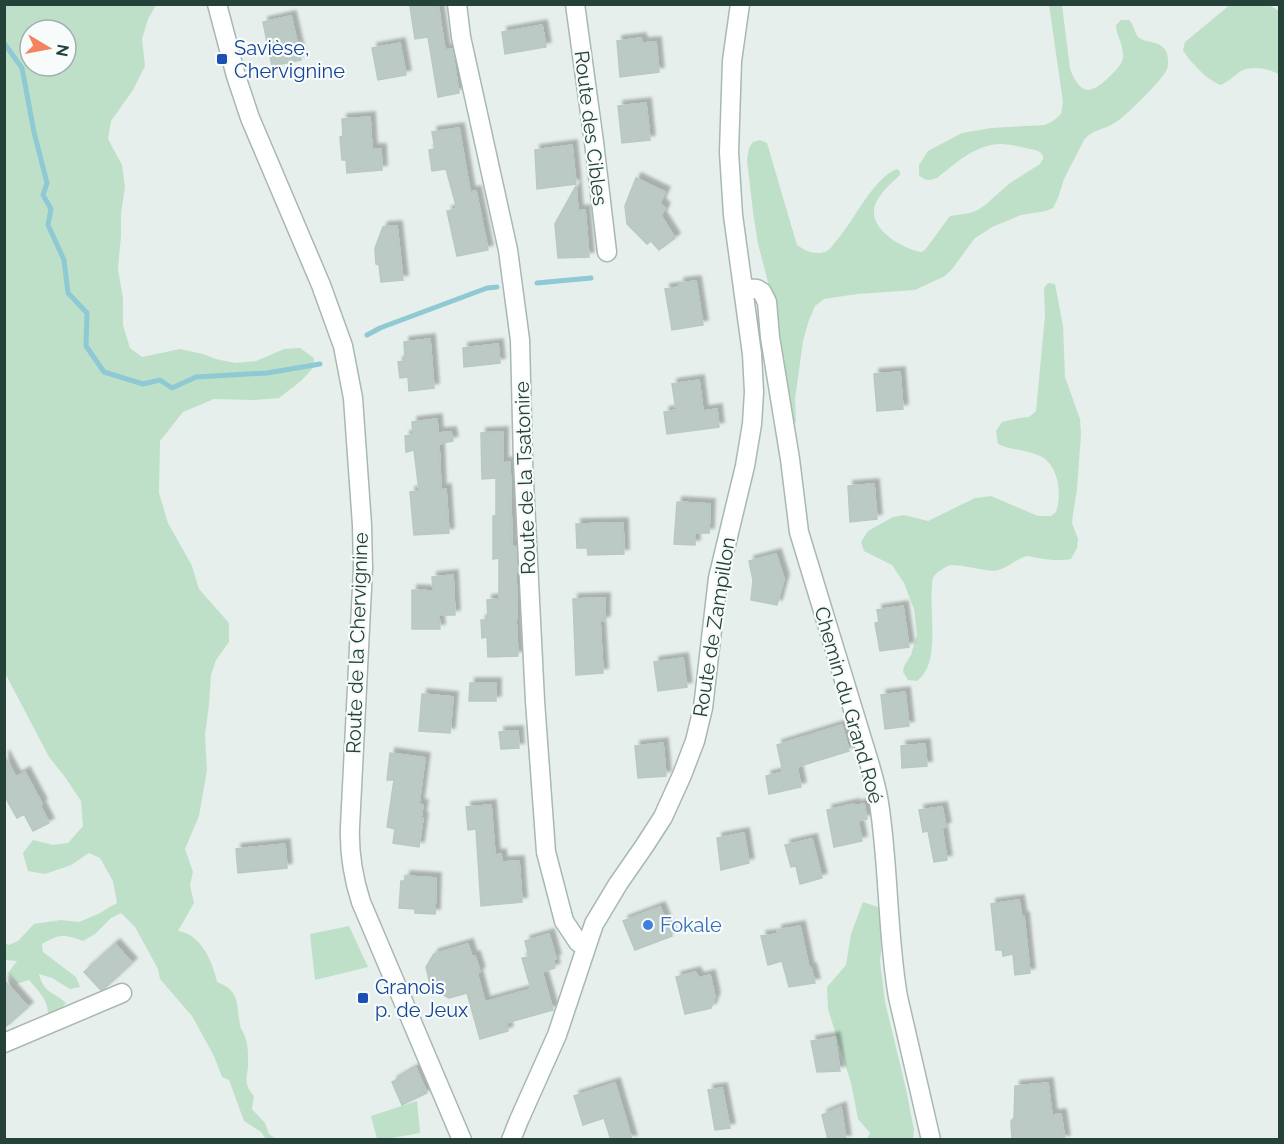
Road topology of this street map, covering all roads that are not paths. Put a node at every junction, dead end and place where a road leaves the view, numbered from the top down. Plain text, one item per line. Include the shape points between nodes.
1 (217, 4) edge
2 (457, 4) edge
3 (575, 4) edge
4 (740, 4) edge
5 (607, 252) dead end
6 (743, 288) junction
7 (586, 947) junction
8 (122, 993) dead end
9 (4, 1043) edge
10 (462, 1140) edge
11 (512, 1140) edge
12 (932, 1140) edge

1 - 10 street, Route de la Chervignine via 245,104 321,285 346,359 353,398 363,568 350,827 352,867 361,902
2 - 7 street, Route de la Tsatonire via 508,250 520,340 527,550 546,852 564,921
3 - 5 street, Route des Cibles
4 - 6 street, Route de Zampillon via 732,61 729,152
6 - 7 street, Route de Zampillon via 752,354 752,424 718,578 699,726 663,817 606,903
6 - 12 street, Chemin du Grand Roé via 757,289 767,302 799,532 876,790 894,974
7 - 11 street, Route de Zampillon via 560,1028
8 - 9 street

